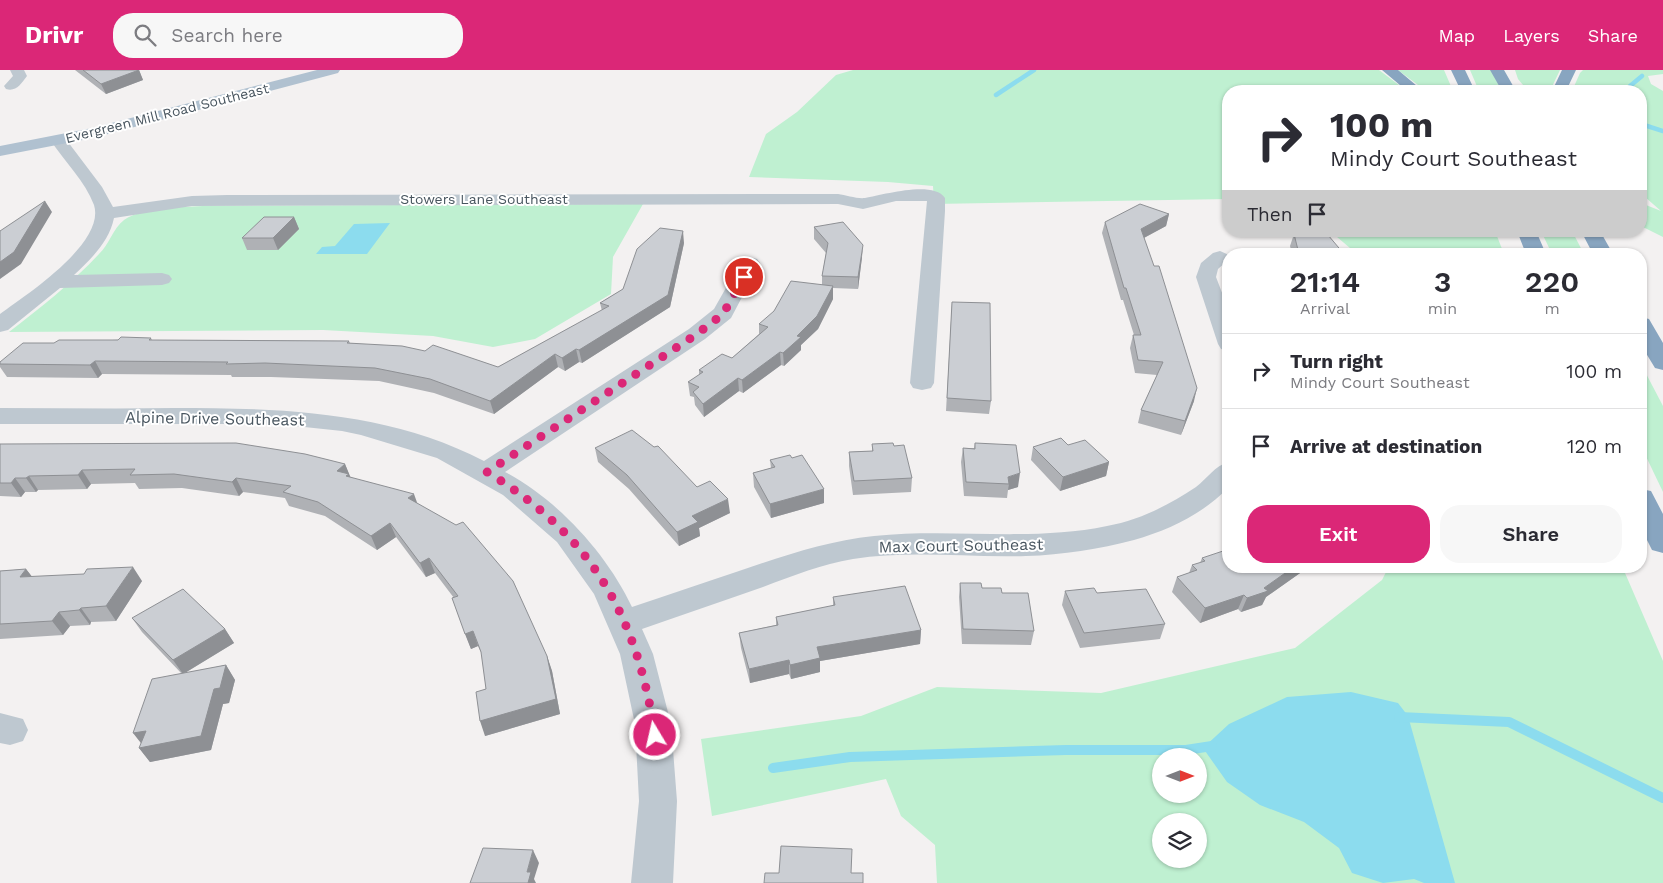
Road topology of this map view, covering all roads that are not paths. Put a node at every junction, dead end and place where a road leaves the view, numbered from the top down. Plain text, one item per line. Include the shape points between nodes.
1 (17, 70) edge
2 (334, 70) edge
3 (1389, 70) edge
4 (1458, 70) edge
5 (1497, 70) edge
6 (1569, 70) edge
7 (1408, 85) edge
8 (1465, 85) edge
9 (1506, 85) edge
10 (1562, 85) edge
11 (11, 86) dead end
12 (59, 141) junction
13 (0, 151) edge
14 (105, 214) junction
15 (1220, 257) dead end
16 (750, 263) dead end
17 (162, 279) dead end
18 (55, 282) junction
19 (1222, 324) edge
20 (0, 325) edge
21 (1647, 335) edge
22 (1663, 363) edge
23 (922, 383) dead end
24 (0, 416) edge
25 (487, 472) junction
26 (1222, 479) edge
27 (1647, 510) edge
28 (1663, 543) edge
29 (626, 622) junction
30 (652, 883) edge

1 - 11 street via 20,76
2 - 12 main road, Evergreen Mill Road Southeast
3 - 7 highway
4 - 8 highway
5 - 9 highway
6 - 10 highway
12 - 13 main road, Evergreen Mill Road Southeast
12 - 14 street via 96,190
14 - 18 street via 102,230 74,265
14 - 23 street, Stowers Lane Southeast via 227,200 838,199 863,204 896,196 931,196 936,198
15 - 19 street via 1208,266 1206,277
16 - 25 street via 723,314
17 - 18 street
18 - 20 street
21 - 22 highway
24 - 25 street, Alpine Drive Southeast via 226,415 321,421 408,439
25 - 29 street, Alpine Drive Southeast via 544,511 574,541 601,576
26 - 29 street, Max Court Southeast via 1193,504 1159,521 1117,534 1025,546 902,543 851,549 806,560
27 - 28 highway
29 - 30 street, Alpine Drive Southeast via 648,691 657,750 658,837

